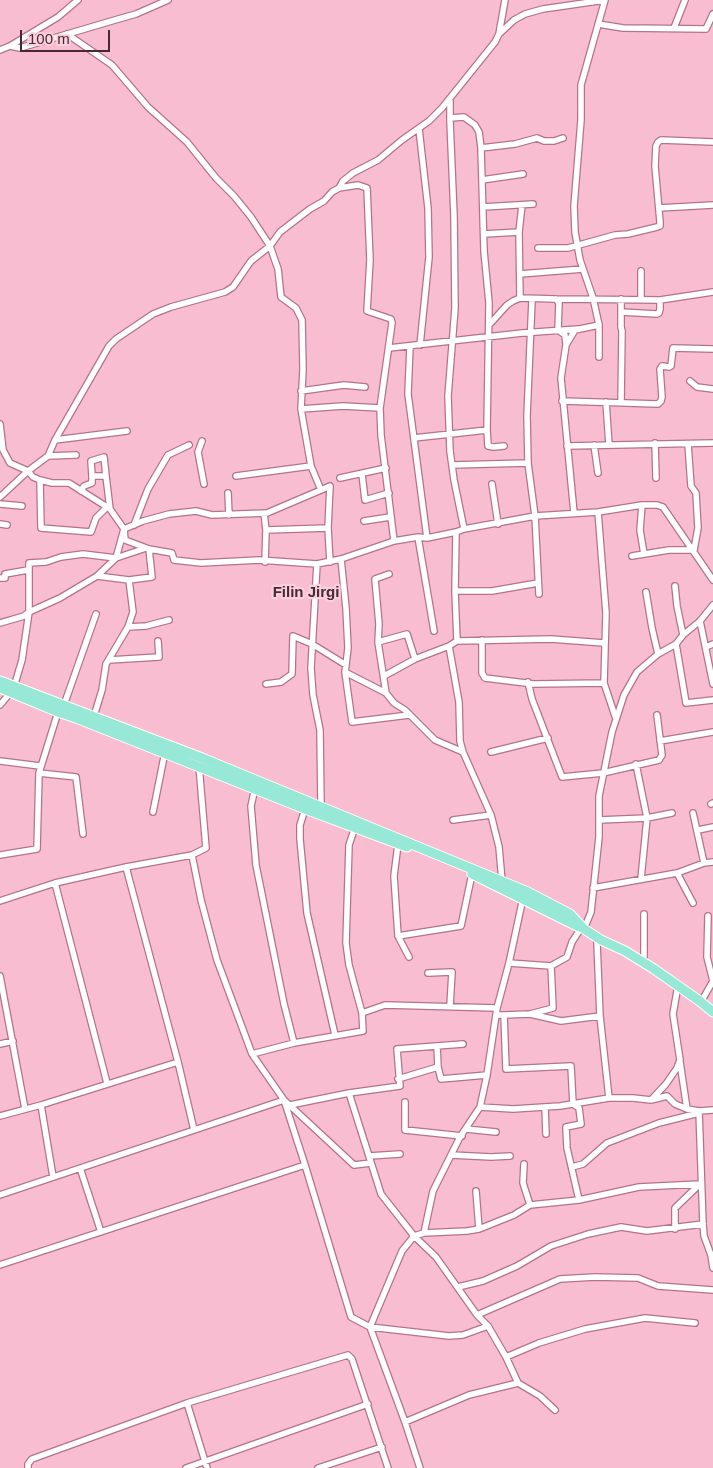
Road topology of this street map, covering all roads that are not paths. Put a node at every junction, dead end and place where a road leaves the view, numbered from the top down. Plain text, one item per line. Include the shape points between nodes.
1 (78, 0) edge
2 (168, 0) edge
3 (505, 0) edge
4 (685, 0) edge
5 (713, 14) edge
6 (598, 24) junction
7 (674, 28) junction
8 (67, 34) junction
9 (499, 34) junction
10 (10, 46) junction
11 (0, 50) edge
12 (450, 97) junction
13 (450, 118) junction
14 (419, 129) junction
15 (563, 138) dead end
16 (713, 142) edge
17 (481, 148) junction
18 (523, 174) dead end
19 (482, 180) junction
20 (339, 188) junction
21 (522, 204) junction
22 (533, 204) dead end
23 (713, 205) edge
24 (483, 207) junction
25 (659, 208) junction
26 (519, 232) junction
27 (484, 234) junction
28 (578, 245) junction
29 (270, 246) junction
30 (538, 248) dead end
31 (583, 269) junction
32 (641, 271) dead end
33 (520, 274) junction
34 (713, 292) edge
35 (520, 298) junction
36 (593, 298) junction
37 (556, 299) junction
38 (621, 299) junction
39 (641, 299) junction
40 (532, 300) junction
41 (660, 300) junction
42 (621, 312) junction
43 (489, 325) junction
44 (599, 325) junction
45 (580, 328) junction
46 (558, 330) junction
47 (530, 333) junction
48 (489, 338) junction
49 (453, 342) junction
50 (420, 345) junction
51 (566, 345) junction
52 (410, 346) junction
53 (389, 348) junction
54 (713, 349) edge
55 (599, 357) dead end
56 (690, 381) dead end
57 (365, 387) dead end
58 (713, 389) edge
59 (301, 391) junction
60 (562, 401) junction
61 (606, 402) junction
62 (621, 402) junction
63 (380, 408) junction
64 (300, 409) junction
65 (0, 424) edge
66 (488, 430) junction
67 (126, 431) dead end
68 (450, 434) junction
69 (414, 438) junction
70 (55, 440) junction
71 (202, 441) dead end
72 (655, 443) junction
73 (713, 443) edge
74 (688, 444) junction
75 (189, 445) dead end
76 (594, 445) junction
77 (609, 445) junction
78 (504, 446) dead end
79 (567, 446) junction
80 (76, 455) dead end
81 (48, 456) junction
82 (528, 463) junction
83 (452, 465) junction
84 (311, 466) junction
85 (386, 468) junction
86 (28, 471) junction
87 (598, 473) dead end
88 (362, 474) junction
89 (92, 476) junction
90 (106, 476) junction
91 (236, 476) dead end
92 (340, 478) dead end
93 (656, 478) dead end
94 (40, 480) junction
95 (204, 484) dead end
96 (492, 484) dead end
97 (321, 490) junction
98 (81, 491) junction
99 (228, 493) dead end
100 (389, 493) junction
101 (0, 497) edge
102 (0, 504) edge
103 (642, 505) junction
104 (22, 506) dead end
105 (109, 508) junction
106 (264, 512) junction
107 (598, 512) junction
108 (574, 513) junction
109 (229, 515) junction
110 (535, 516) junction
111 (390, 517) junction
112 (364, 521) dead end
113 (498, 524) junction
114 (134, 525) junction
115 (328, 528) junction
116 (124, 529) junction
117 (464, 529) junction
118 (266, 530) junction
119 (456, 532) junction
120 (418, 537) junction
121 (428, 538) junction
122 (394, 541) junction
123 (147, 549) junction
124 (694, 550) junction
125 (644, 554) junction
126 (632, 556) dead end
127 (116, 558) junction
128 (341, 559) junction
129 (265, 562) junction
130 (330, 562) junction
131 (317, 564) junction
132 (28, 570) junction
133 (388, 574) dead end
134 (97, 576) junction
135 (0, 578) edge
136 (129, 580) junction
137 (713, 580) edge
138 (538, 583) junction
139 (675, 586) dead end
140 (455, 591) junction
141 (646, 592) dead end
142 (539, 594) dead end
143 (713, 605) edge
144 (29, 612) junction
145 (96, 614) dead end
146 (169, 620) dead end
147 (700, 622) junction
148 (0, 623) edge
149 (128, 628) junction
150 (434, 632) dead end
151 (683, 635) junction
152 (482, 640) junction
153 (158, 641) dead end
154 (457, 641) junction
155 (378, 642) junction
156 (604, 643) junction
157 (312, 644) junction
158 (676, 644) junction
159 (713, 644) edge
160 (449, 646) junction
161 (706, 647) junction
162 (658, 654) junction
163 (109, 660) junction
164 (415, 660) junction
165 (346, 666) junction
166 (345, 672) junction
167 (712, 674) edge
168 (384, 676) junction
169 (0, 681) edge
170 (528, 682) junction
171 (266, 684) dead end
172 (604, 684) junction
173 (713, 684) edge
174 (0, 688) edge
175 (13, 689) junction
176 (386, 693) junction
177 (713, 700) edge
178 (0, 705) edge
179 (61, 709) junction
180 (409, 715) junction
181 (657, 715) dead end
182 (94, 716) junction
183 (616, 720) junction
184 (117, 730) junction
185 (713, 732) edge
186 (548, 738) junction
187 (660, 741) junction
188 (164, 752) junction
189 (462, 752) junction
190 (491, 752) dead end
191 (0, 761) edge
192 (636, 764) junction
193 (40, 766) junction
194 (199, 766) junction
195 (39, 773) junction
196 (603, 774) junction
197 (255, 788) junction
198 (321, 806) junction
199 (305, 809) junction
200 (153, 812) dead end
201 (672, 813) dead end
202 (693, 813) dead end
203 (491, 815) junction
204 (647, 818) junction
205 (453, 820) dead end
206 (599, 820) junction
207 (713, 827) edge
208 (355, 828) junction
209 (698, 830) junction
210 (83, 834) dead end
211 (398, 844) junction
212 (0, 855) edge
213 (192, 855) junction
214 (704, 862) junction
215 (713, 862) edge
216 (126, 867) junction
217 (677, 873) junction
218 (472, 874) junction
219 (641, 879) junction
220 (502, 881) junction
221 (55, 883) junction
222 (593, 888) junction
223 (523, 898) junction
224 (0, 901) edge
225 (693, 903) dead end
226 (644, 914) dead end
227 (708, 916) dead end
228 (582, 929) junction
229 (398, 936) junction
230 (597, 943) junction
231 (409, 957) dead end
232 (710, 958) edge
233 (644, 962) junction
234 (509, 963) junction
235 (551, 966) junction
236 (428, 973) dead end
237 (0, 976) edge
238 (713, 981) edge
239 (677, 991) junction
240 (701, 1002) junction
241 (450, 1006) junction
242 (497, 1008) junction
243 (713, 1012) edge
244 (362, 1013) junction
245 (530, 1014) junction
246 (497, 1015) junction
247 (504, 1015) junction
248 (600, 1016) junction
249 (713, 1018) edge
250 (335, 1035) junction
251 (13, 1041) junction
252 (294, 1043) junction
253 (0, 1044) edge
254 (463, 1044) dead end
255 (437, 1046) junction
256 (252, 1054) junction
257 (680, 1060) junction
258 (178, 1062) junction
259 (438, 1067) junction
260 (487, 1075) junction
261 (398, 1078) junction
262 (107, 1083) junction
263 (349, 1093) junction
264 (609, 1098) junction
265 (284, 1100) junction
266 (651, 1100) junction
267 (405, 1102) dead end
268 (574, 1104) junction
269 (41, 1105) junction
270 (290, 1105) junction
271 (480, 1106) junction
272 (546, 1107) junction
273 (25, 1109) junction
274 (687, 1109) junction
275 (713, 1110) edge
276 (699, 1111) junction
277 (0, 1116) edge
278 (466, 1129) junction
279 (194, 1130) junction
280 (496, 1132) dead end
281 (546, 1134) dead end
282 (462, 1136) junction
283 (400, 1154) dead end
284 (452, 1155) junction
285 (369, 1156) junction
286 (510, 1156) dead end
287 (371, 1163) junction
288 (524, 1164) dead end
289 (305, 1165) junction
290 (80, 1168) junction
291 (572, 1168) junction
292 (53, 1177) junction
293 (700, 1184) junction
294 (476, 1191) dead end
295 (0, 1195) edge
296 (579, 1200) junction
297 (530, 1205) junction
298 (702, 1224) junction
299 (479, 1229) junction
300 (674, 1229) junction
301 (101, 1232) junction
302 (424, 1233) junction
303 (414, 1236) junction
304 (712, 1255) edge
305 (0, 1265) edge
306 (713, 1268) edge
307 (458, 1288) junction
308 (713, 1290) edge
309 (477, 1315) junction
310 (695, 1323) dead end
311 (488, 1326) junction
312 (370, 1327) junction
313 (506, 1357) junction
314 (518, 1383) junction
315 (187, 1403) junction
316 (368, 1404) junction
317 (555, 1410) dead end
318 (405, 1422) junction
319 (382, 1447) junction
320 (205, 1465) edge
321 (28, 1468) edge
322 (186, 1468) edge
323 (318, 1468) edge
324 (388, 1468) edge
325 (420, 1468) edge

1 - 10 street via 58,17
2 - 8 street via 136,14
3 - 9 street
4 - 7 street
5 - 7 street via 706,29
6 - 7 street via 623,28
6 - 9 street via 605,0 525,14
6 - 28 street via 581,84 574,206
8 - 10 street via 20,48
8 - 29 street via 112,66 148,107 187,142 251,217
9 - 12 street
10 - 11 street
12 - 13 street
12 - 14 street
13 - 17 street via 464,117 475,124
13 - 49 street via 454,216
14 - 20 street via 378,160 353,173
14 - 50 street via 428,201 428,247
15 - 17 street via 544,141 537,138
16 - 25 street via 658,142 655,166
17 - 19 street
18 - 19 street
19 - 24 street
20 - 29 street via 280,232
20 - 53 street via 358,185 367,188 370,260 367,312 392,320
21 - 22 street
21 - 24 street
21 - 26 street
23 - 25 street
24 - 27 street
25 - 28 street via 660,226 657,228
26 - 27 street
26 - 33 street
27 - 43 street
28 - 30 street
28 - 31 street
29 - 59 street via 278,269 281,297 296,308 302,320
29 - 70 street via 251,261 233,287 225,292 153,314 116,339
31 - 33 street
31 - 36 street
32 - 39 street
33 - 35 street
34 - 41 street
35 - 40 street
35 - 43 street via 507,305
36 - 37 street
36 - 38 street
36 - 44 street
37 - 40 street
37 - 46 street via 559,303
38 - 39 street
38 - 42 street
39 - 41 street
40 - 47 street
41 - 42 street via 657,314
42 - 62 street
43 - 48 street
44 - 45 street
44 - 55 street
45 - 46 street
45 - 51 street via 575,330
46 - 47 street
46 - 51 street via 566,335
47 - 48 street
47 - 82 street
48 - 49 street
48 - 66 street
49 - 50 street
49 - 68 street
50 - 52 street
51 - 60 street via 561,378
52 - 53 street
52 - 69 street via 408,394
53 - 63 street
54 - 62 street via 674,348 671,366 660,369 661,401 658,404
56 - 58 street via 697,387
57 - 59 street via 344,385
59 - 64 street
60 - 61 street
60 - 79 street
61 - 62 street
61 - 77 street
63 - 64 street
63 - 85 street
64 - 84 street
65 - 86 street via 3,450 10,463
66 - 68 street
66 - 78 street via 488,446
67 - 70 street
68 - 69 street
68 - 83 street
69 - 121 street
70 - 81 street
71 - 95 street via 198,452
72 - 74 street
72 - 77 street
72 - 93 street
73 - 74 street
74 - 124 street via 698,528
75 - 114 street via 168,455 148,489
76 - 77 street
76 - 79 street
76 - 87 street
79 - 108 street
80 - 81 street
81 - 86 street
82 - 83 street
82 - 110 street
83 - 117 street
84 - 91 street
84 - 97 street
85 - 88 street
85 - 100 street
86 - 94 street
86 - 101 street
88 - 92 street
88 - 100 street via 365,500
89 - 90 street
89 - 90 street via 91,461 104,457
89 - 98 street via 92,483
90 - 105 street
94 - 98 street via 69,482
94 - 105 street via 41,528 91,532 96,518
96 - 113 street
97 - 106 street
97 - 115 street via 330,486
98 - 105 street
99 - 109 street
100 - 111 street
102 - 104 street
103 - 107 street
103 - 124 street via 663,508
103 - 125 street via 640,530
105 - 116 street
106 - 109 street
106 - 118 street
107 - 108 street
107 - 156 street via 606,613
108 - 110 street
109 - 114 street via 196,511 169,514
110 - 113 street
110 - 138 street
111 - 112 street
111 - 122 street
113 - 117 street
114 - 116 street
115 - 118 street
115 - 130 street
116 - 123 street via 125,540
116 - 127 street
117 - 119 street
118 - 129 street
119 - 121 street
119 - 140 street
120 - 121 street
120 - 122 street
120 - 150 street
122 - 128 street
123 - 127 street
123 - 129 street via 172,553 174,560 201,563
123 - 136 street via 152,577
124 - 125 street
124 - 137 street
125 - 126 street
127 - 132 street via 83,554 61,557 29,563
127 - 134 street
128 - 130 street
128 - 165 street via 348,648
129 - 131 street
130 - 131 street
131 - 157 street
132 - 135 street
132 - 144 street
133 - 155 street via 375,579
134 - 136 street
134 - 144 street
136 - 149 street via 133,612
138 - 140 street via 492,591
138 - 142 street
139 - 151 street
140 - 154 street
141 - 162 street
143 - 147 street
144 - 148 street
144 - 175 street via 22,660
145 - 179 street
146 - 149 street
147 - 151 street
147 - 161 street
149 - 163 street
151 - 158 street
152 - 154 street
152 - 156 street via 551,639
152 - 170 street via 482,676
153 - 163 street via 160,657
154 - 160 street
155 - 164 street via 407,634
155 - 168 street
156 - 172 street
157 - 165 street
157 - 171 street via 293,636 292,674 281,682
157 - 198 street via 313,696 320,730
158 - 162 street
158 - 177 street via 686,703
159 - 161 street
160 - 164 street
160 - 189 street via 459,702
161 - 167 street
162 - 183 street via 638,672 624,695
163 - 182 street
164 - 168 street
165 - 166 street
166 - 176 street
166 - 180 street via 352,722
167 - 173 street
168 - 176 street
169 - 175 main road
170 - 172 street
170 - 186 street
172 - 183 street
174 - 175 main road
175 - 178 street
175 - 179 main road
176 - 180 street
179 - 182 main road
179 - 184 main road via 76,718
179 - 193 street
180 - 189 street via 436,740
181 - 187 street
182 - 184 main road
183 - 196 street
184 - 188 main road
184 - 198 main road
185 - 187 street
186 - 190 street
186 - 196 street via 560,775
187 - 192 street via 661,758
188 - 194 main road
188 - 200 street
189 - 203 street
191 - 193 street
192 - 196 street
192 - 204 street
193 - 195 street
194 - 197 main road
194 - 213 street via 206,848
195 - 210 street via 76,777
195 - 212 street via 37,850
196 - 206 street
197 - 199 main road
197 - 252 street via 251,806 256,865
198 - 220 main road
199 - 208 main road
199 - 250 street via 300,839 307,913
201 - 204 street
202 - 209 street
203 - 205 street
203 - 220 street via 499,847
204 - 206 street
204 - 219 street
206 - 222 street
207 - 209 street
208 - 211 main road
208 - 244 street via 349,845 346,942
209 - 214 street
211 - 218 main road
211 - 229 street via 394,876
213 - 216 street
213 - 256 street via 217,960
214 - 215 street
214 - 217 street
216 - 221 street
216 - 258 street
217 - 219 street
217 - 225 street
218 - 223 main road
218 - 229 street via 461,926
219 - 222 street
220 - 228 main road via 570,914
221 - 224 street
221 - 262 street
222 - 228 street via 591,912
223 - 228 main road
223 - 234 street
226 - 233 street
227 - 232 street
228 - 230 main road
228 - 233 main road
228 - 235 street via 572,942 567,957
229 - 231 street
230 - 239 main road via 623,953
230 - 248 street
232 - 238 street
233 - 240 main road
234 - 235 street
234 - 242 street
235 - 245 street via 553,1008
236 - 241 street via 452,972
237 - 251 street
238 - 240 street
239 - 249 main road
239 - 257 street via 673,1014
240 - 243 main road
241 - 242 street
241 - 244 street via 385,1005
242 - 246 street
244 - 250 street via 363,1031
245 - 247 street
245 - 248 street via 561,1021
246 - 247 street
246 - 260 street
247 - 268 street via 506,1069 571,1066
248 - 264 street
250 - 252 street
251 - 253 street
251 - 273 street
252 - 256 street
254 - 255 street
255 - 259 street
255 - 261 street via 397,1050
256 - 265 street
257 - 266 street via 666,1084
257 - 274 street
258 - 262 street
258 - 279 street
259 - 260 street via 441,1079
259 - 261 street
260 - 271 street
261 - 263 street via 400,1086
262 - 269 street
263 - 270 street
263 - 285 street
264 - 266 street
264 - 268 street
265 - 270 street
265 - 279 street
265 - 289 street
266 - 274 street via 666,1096
267 - 282 street via 405,1130
268 - 272 street
268 - 291 street via 580,1108 581,1124 566,1127
269 - 273 street
269 - 292 street
270 - 287 street via 354,1165
271 - 272 street
271 - 278 street
272 - 281 street
273 - 277 street
274 - 276 street
275 - 276 street
276 - 291 street via 607,1143 583,1164
276 - 293 street
278 - 280 street
278 - 282 street
279 - 290 street
282 - 284 street
283 - 285 street
284 - 286 street
284 - 302 street via 433,1191
285 - 287 street
287 - 303 street via 381,1194
288 - 297 street via 523,1183
289 - 301 street
289 - 312 street via 350,1317
290 - 292 street
290 - 301 street
291 - 296 street
292 - 295 street
293 - 296 street via 639,1188
293 - 298 street
293 - 300 street via 675,1208
294 - 299 street
296 - 297 street
297 - 299 street via 507,1219
298 - 300 street
298 - 304 street
299 - 302 street
300 - 307 street via 647,1231 621,1227 588,1234 551,1246 483,1282
301 - 305 street
302 - 303 street
303 - 307 street via 436,1257
303 - 312 street via 402,1251
304 - 306 street
307 - 309 street
308 - 309 street via 658,1286 638,1278 560,1279
309 - 311 street
310 - 313 street via 645,1318 585,1329
311 - 312 street via 449,1336
311 - 313 street
312 - 318 street
313 - 314 street
314 - 317 street
314 - 318 street via 469,1395
315 - 316 street via 348,1355
315 - 320 street
315 - 321 street via 32,1459
316 - 319 street
316 - 320 street
318 - 325 street
319 - 323 street
319 - 324 street
320 - 322 street

